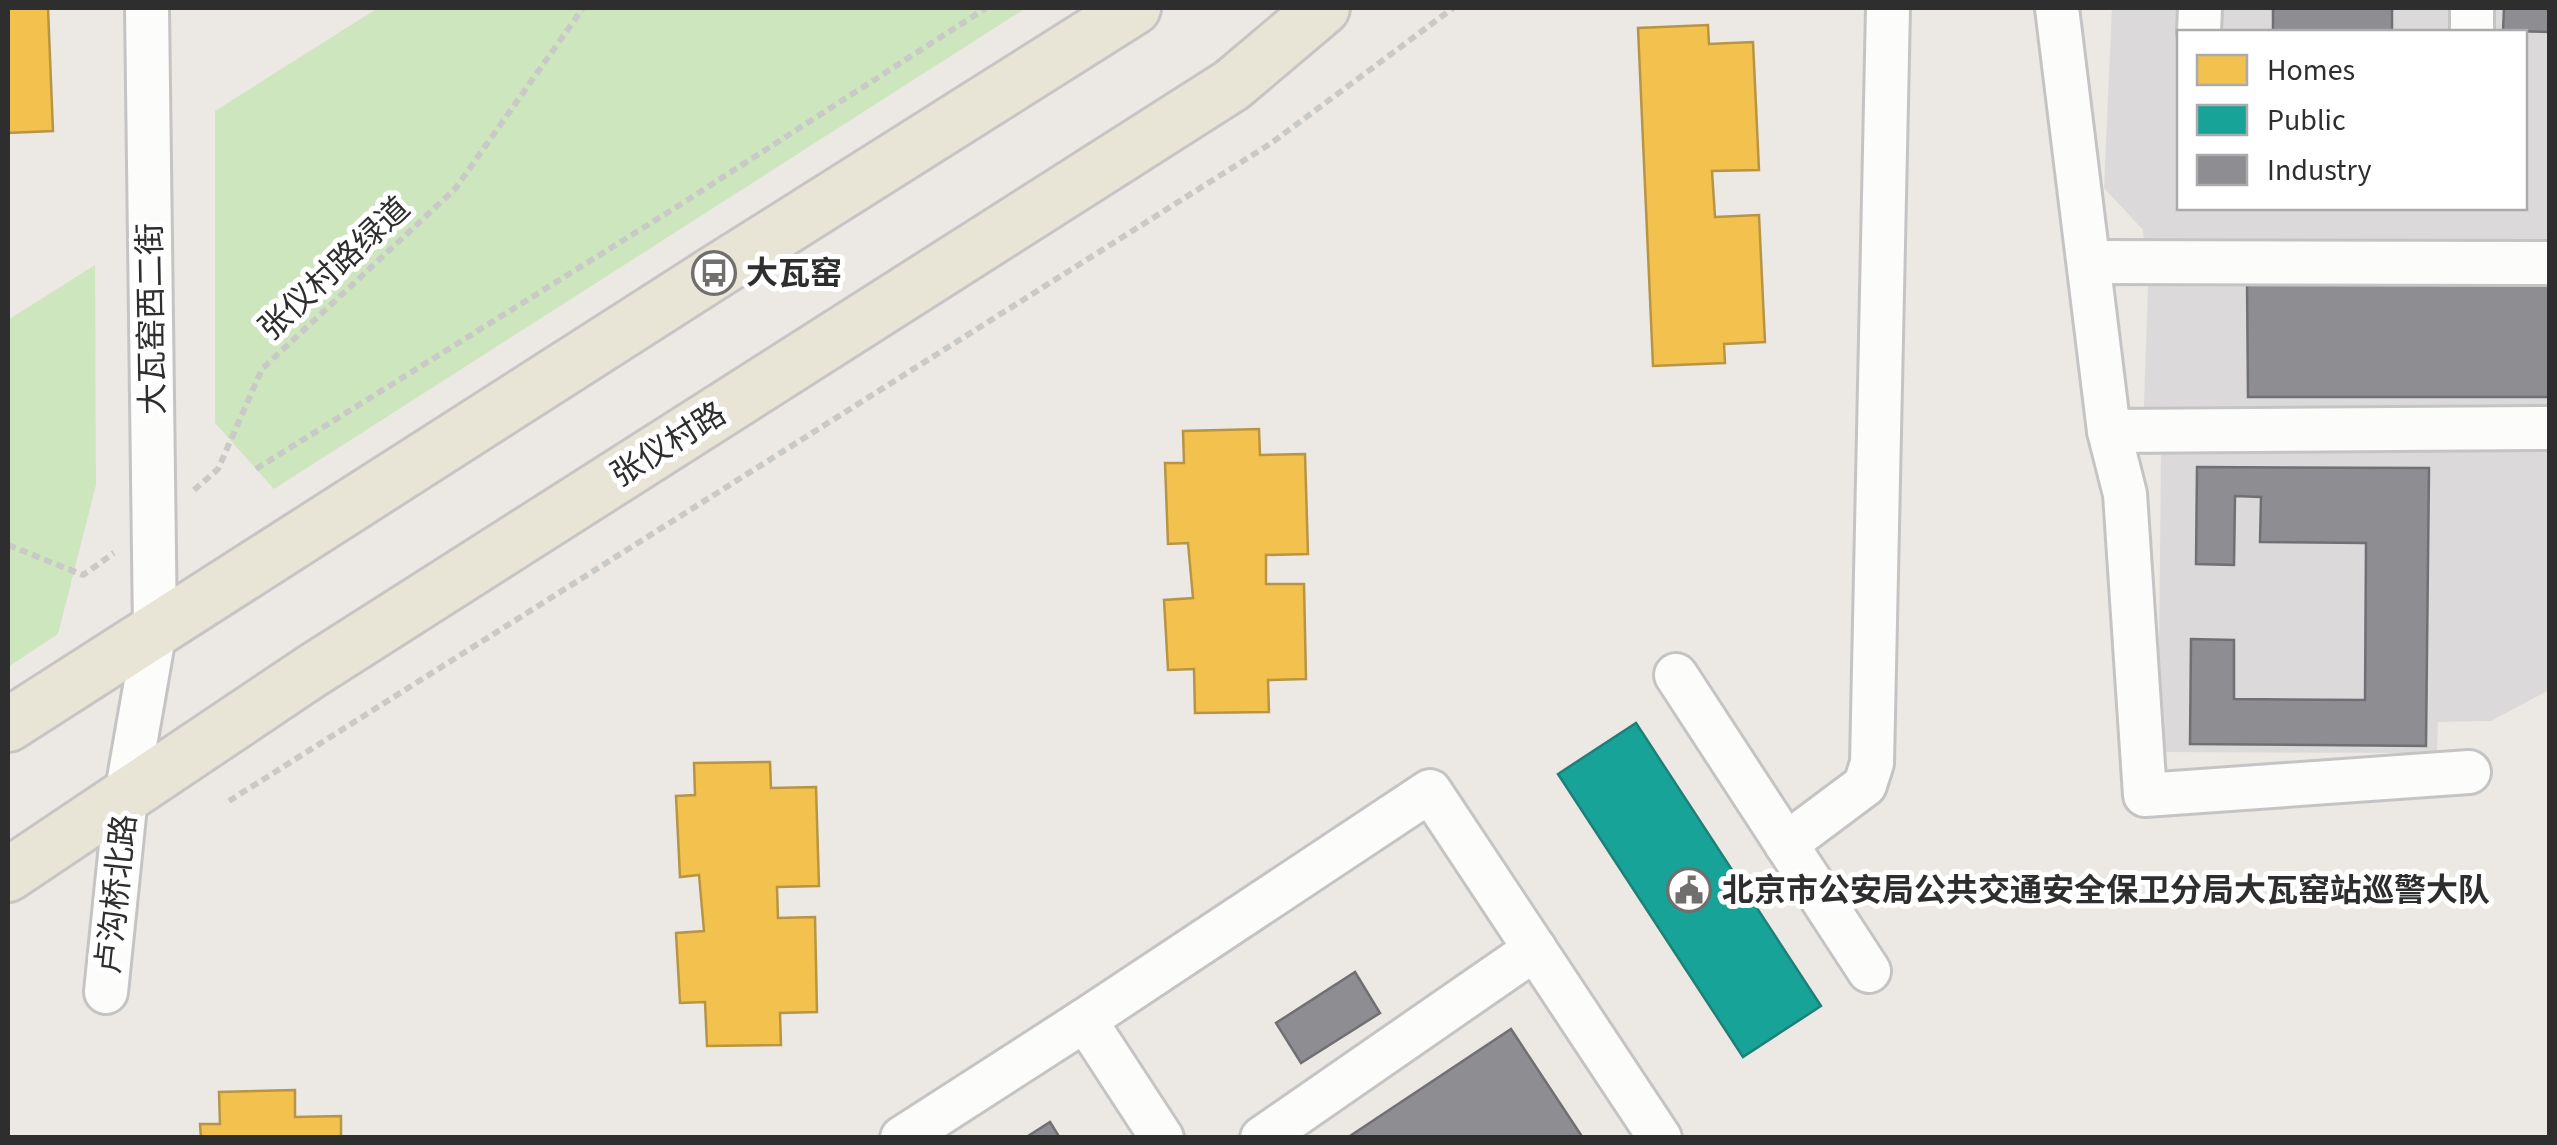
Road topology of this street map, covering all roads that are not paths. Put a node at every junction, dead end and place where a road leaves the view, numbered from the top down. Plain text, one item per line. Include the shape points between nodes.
1 (147, 8) edge
2 (1134, 8) edge
3 (1323, 8) edge
4 (1888, 8) edge
5 (2057, 8) edge
6 (2090, 262) junction
7 (2550, 263) edge
8 (2550, 428) edge
9 (2109, 431) junction
10 (154, 630) junction
11 (1676, 675) dead end
12 (8, 725) edge
13 (2469, 772) dead end
14 (126, 796) junction
15 (1786, 844) junction
16 (8, 876) edge
17 (1535, 949) junction
18 (1869, 971) dead end
19 (106, 992) dead end
20 (1085, 1020) junction
21 (902, 1138) edge
22 (1162, 1138) edge
23 (1262, 1138) edge
24 (1660, 1138) edge

1 - 10 street, 大瓦窑西二街
2 - 10 main road
3 - 14 main road, 张仪村路 via 1232,85
4 - 15 street via 1872,763 1865,784
5 - 6 street
6 - 7 street
6 - 9 street
8 - 9 street
9 - 13 street via 2125,494 2145,795
10 - 12 main road
10 - 14 street, 卢沟桥北路
11 - 15 street
14 - 16 main road, 张仪村路
14 - 19 street, 卢沟桥北路
15 - 18 street
17 - 20 street via 1430,791
17 - 23 street
17 - 24 street
20 - 21 street
20 - 22 street

